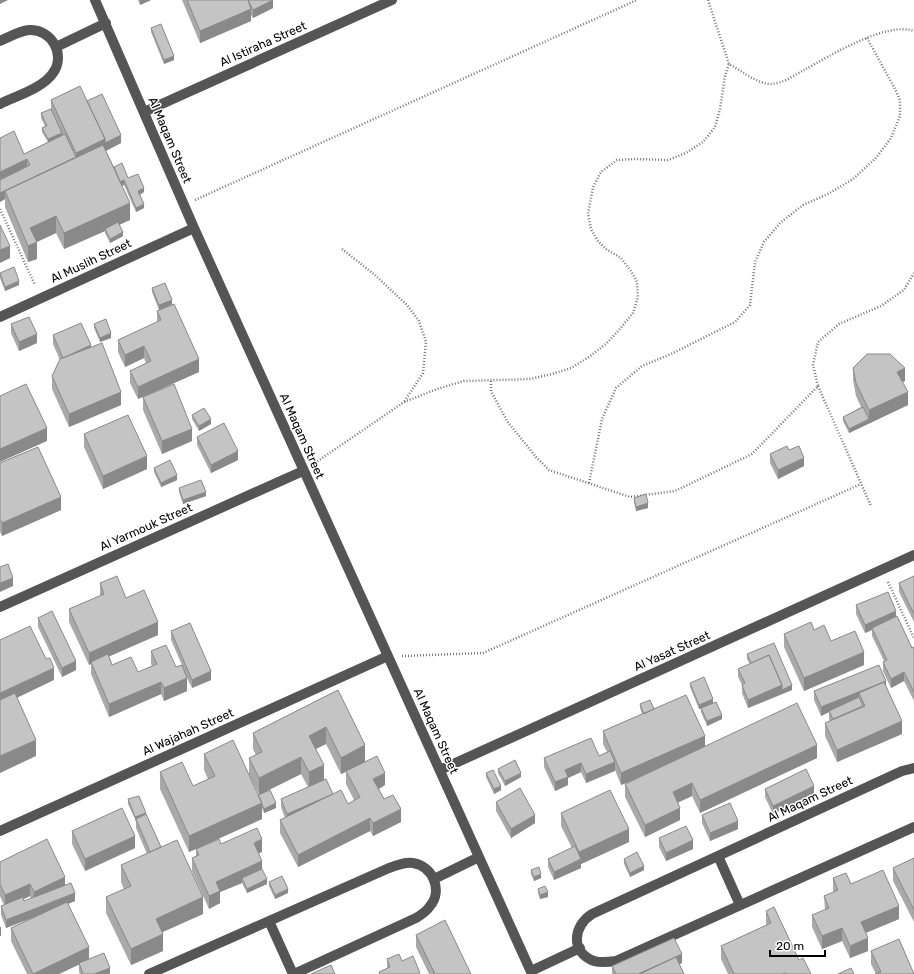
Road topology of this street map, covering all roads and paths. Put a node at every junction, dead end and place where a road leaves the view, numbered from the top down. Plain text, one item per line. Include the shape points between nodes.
1 (95, 0) edge
2 (392, 0) edge
3 (637, 0) edge
4 (708, 0) edge
5 (106, 23) junction
6 (914, 31) edge
7 (867, 38) junction
8 (0, 41) edge
9 (56, 47) junction
10 (729, 64) junction
11 (0, 104) edge
12 (144, 112) junction
13 (184, 205) junction
14 (0, 209) edge
15 (194, 228) junction
16 (342, 248) dead end
17 (914, 273) edge
18 (41, 298) junction
19 (0, 317) edge
20 (491, 381) junction
21 (818, 386) junction
22 (404, 402) junction
23 (303, 471) junction
24 (589, 483) junction
25 (862, 484) junction
26 (871, 506) dead end
27 (914, 555) edge
28 (882, 570) junction
29 (0, 607) edge
30 (914, 638) edge
31 (388, 656) junction
32 (914, 768) edge
33 (440, 770) junction
34 (914, 827) edge
35 (0, 831) edge
36 (718, 856) junction
37 (479, 857) junction
38 (434, 879) junction
39 (740, 905) junction
40 (269, 921) junction
41 (580, 948) junction
42 (532, 973) edge
43 (149, 974) edge
44 (293, 974) edge

1 - 5 street, Al Maqam Street
2 - 12 street, Al Istiraha Street
3 - 13 path
4 - 10 path
5 - 9 street
5 - 12 street, Al Maqam Street
6 - 7 path via 899,29
7 - 10 path via 785,80 771,84 758,81
7 - 24 path via 900,100 900,116 891,138 876,158 853,179 803,205 780,223 764,242 755,262 750,305 735,322 642,366 616,388 602,418
8 - 9 street via 20,32 37,30 52,40
9 - 11 street via 59,56 53,74 37,87
10 - 20 path via 715,127 703,142 686,153 668,160 618,160 601,172 593,187 588,214 591,229 598,241 621,258 637,282 638,297 633,312 607,343 572,368 530,379
12 - 13 street, Al Maqam Street
13 - 15 street, Al Maqam Street
14 - 18 path
15 - 18 street, Al Muslih Street
15 - 23 street, Al Maqam Street
16 - 22 path via 407,305 419,321 426,342 423,373
17 - 21 path via 904,290 881,306 839,324 818,342 813,365
18 - 19 street, Al Muslih Street
20 - 22 path via 464,381
20 - 24 path via 491,391 507,421 536,457 549,470
21 - 24 path via 752,454 675,491 630,497
21 - 25 path
22 - 23 path
23 - 29 street, Al Yarmouk Street
23 - 31 street, Al Maqam Street
25 - 26 path
25 - 31 path via 483,653
27 - 28 street, Al Yasat Street
28 - 30 path
28 - 33 street, Al Yasat Street
31 - 33 street, Al Maqam Street
31 - 35 street, Al Wajahah Street
32 - 36 street, Al Maqam Street via 895,774
33 - 37 street, Al Maqam Street
34 - 39 street
36 - 39 street
36 - 41 street, Al Maqam Street via 585,918 577,932
37 - 38 street
37 - 42 street, Al Maqam Street
38 - 40 street via 423,866 406,863 389,868
38 - 44 street via 435,898 431,906 416,918
39 - 41 street via 616,961 595,961 583,954
40 - 43 street
40 - 44 street
41 - 42 street, Al Maqam Street

